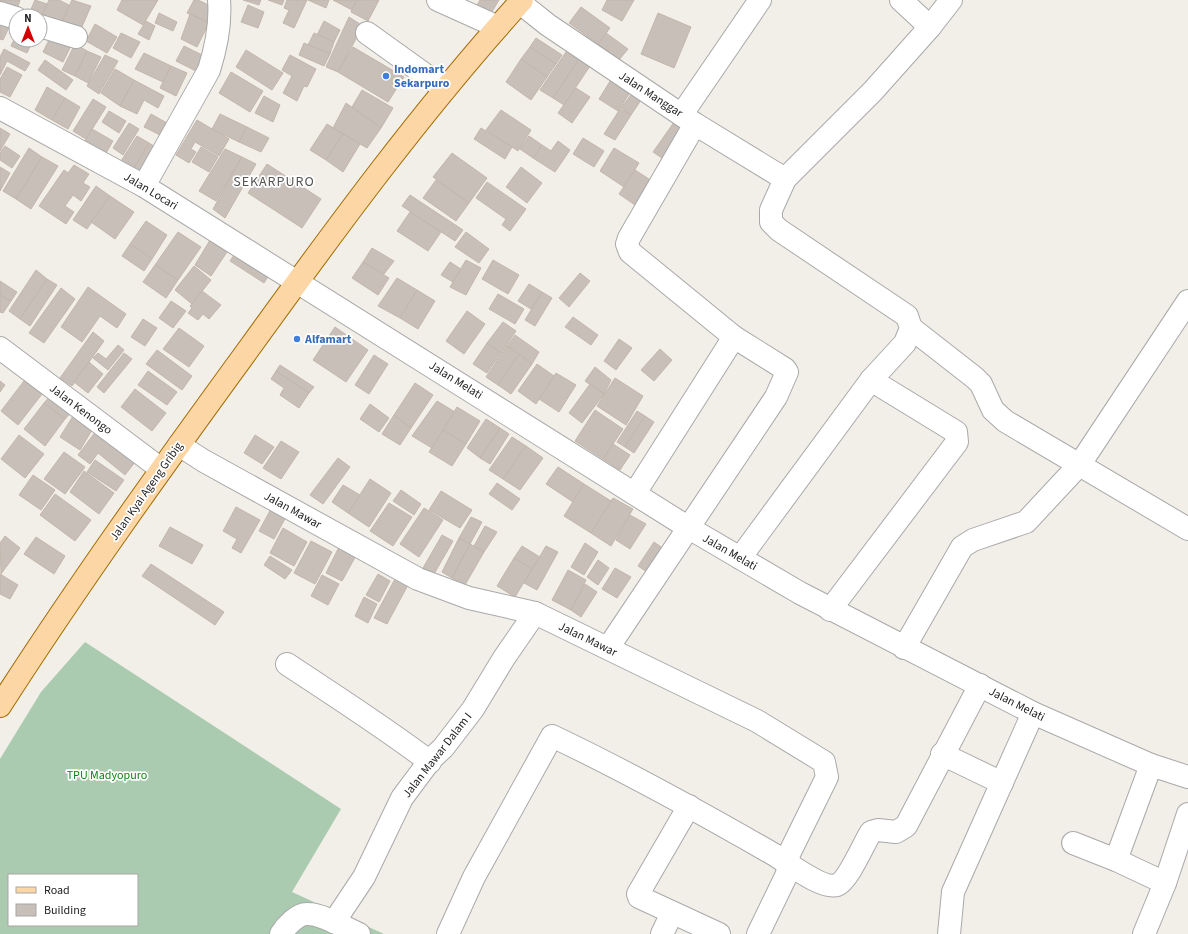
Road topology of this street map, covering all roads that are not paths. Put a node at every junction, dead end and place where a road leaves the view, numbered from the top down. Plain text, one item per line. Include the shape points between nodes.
1 (219, 0) edge
2 (438, 0) edge
3 (760, 0) edge
4 (901, 0) edge
5 (951, 0) edge
6 (520, 1) edge
7 (498, 27) junction
8 (930, 27) junction
9 (48, 28) edge
10 (367, 33) dead end
11 (76, 37) dead end
12 (445, 89) junction
13 (0, 108) edge
14 (689, 119) junction
15 (786, 179) junction
16 (144, 186) junction
17 (298, 281) junction
18 (1188, 301) edge
19 (911, 328) junction
20 (734, 336) junction
21 (0, 348) edge
22 (871, 380) junction
23 (179, 445) junction
24 (1080, 464) junction
25 (161, 470) junction
26 (635, 493) junction
27 (689, 528) junction
28 (1188, 529) edge
29 (740, 558) junction
30 (830, 610) junction
31 (535, 613) junction
32 (608, 648) junction
33 (904, 648) junction
34 (287, 664) dead end
35 (980, 685) junction
36 (0, 706) edge
37 (1033, 713) junction
38 (942, 754) junction
39 (430, 762) junction
40 (1152, 765) junction
41 (1188, 777) edge
42 (1002, 783) junction
43 (689, 806) junction
44 (1188, 814) edge
45 (1073, 843) dead end
46 (1116, 860) junction
47 (789, 863) junction
48 (1165, 883) junction
49 (672, 913) junction
50 (334, 922) junction
51 (280, 934) edge
52 (359, 934) edge
53 (448, 934) edge
54 (662, 934) edge
55 (719, 934) edge
56 (758, 934) edge
57 (949, 934) edge
58 (1144, 934) edge

1 - 16 street via 220,14 215,52 209,70
2 - 7 street
3 - 14 street
4 - 8 street
5 - 8 street
6 - 7 main road, Jalan Kyai Ageng Gribig
6 - 14 street, Jalan Manggar via 548,25
7 - 12 main road, Jalan Kyai Ageng Gribig
8 - 15 street via 873,91
9 - 11 street
10 - 12 street
12 - 17 main road, Jalan Kyai Ageng Gribig
13 - 16 street, Jalan Locari
14 - 15 street, Jalan Manggar
14 - 20 street via 627,244 630,252
15 - 19 street via 771,210 771,222 907,316
16 - 17 street, Jalan Locari
17 - 23 main road, Jalan Kyai Ageng Gribig
17 - 26 street, Jalan Melati
18 - 24 street
19 - 22 street via 905,343
19 - 24 street via 975,378 981,384 993,410 1005,421
20 - 26 street
20 - 27 street via 786,368 787,372 776,397
21 - 25 street, Jalan Kenongo
22 - 29 street
22 - 30 street via 956,432 957,442
23 - 25 main road, Jalan Kyai Ageng Gribig
23 - 31 street, Jalan Mawar via 418,579 469,598
24 - 28 street
24 - 33 street via 1026,522 973,540 962,547
25 - 36 main road, Jalan Kyai Ageng Gribig via 51,626
26 - 27 street, Jalan Melati
27 - 29 street, Jalan Melati
27 - 32 street
29 - 30 street, Jalan Melati
30 - 33 street, Jalan Melati
31 - 32 street, Jalan Mawar
31 - 39 street, Jalan Mawar Dalam I via 473,709
32 - 47 street, Jalan Mawar via 757,722 824,762 827,777 789,854
33 - 35 street, Jalan Melati
34 - 39 street via 398,737
35 - 37 street, Jalan Melati
35 - 38 street
37 - 40 street, Jalan Melati
37 - 42 street
38 - 42 street
38 - 47 street via 906,826 896,832 870,832 845,878 838,885 821,884
39 - 50 street, Jalan Mawar Dalam I via 402,798 364,877
40 - 41 street, Jalan Melati
40 - 46 street
42 - 57 street via 953,892
43 - 47 street
43 - 49 street via 638,894
43 - 53 street via 552,736 474,877
44 - 48 street
45 - 46 street
46 - 48 street
47 - 56 street, Jalan Mawar via 784,883
48 - 58 street
49 - 54 street
49 - 55 street
50 - 51 street via 308,914 299,917
50 - 52 street

